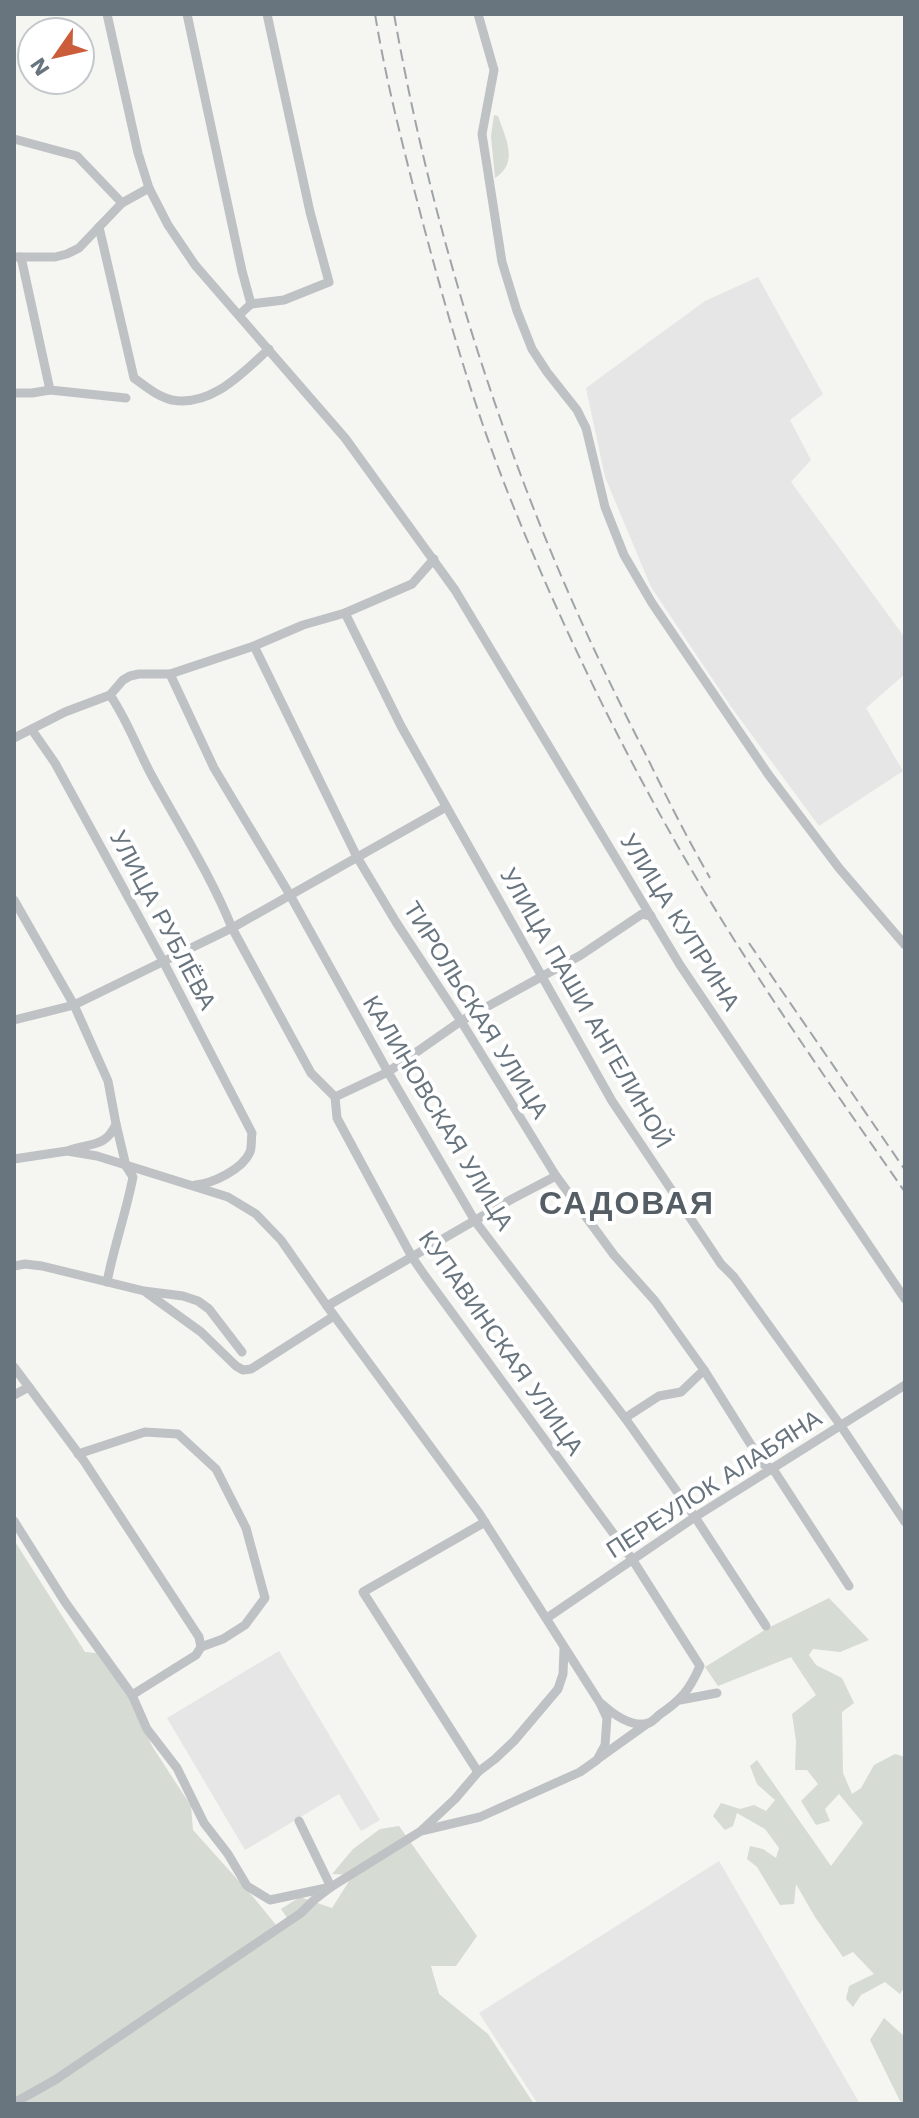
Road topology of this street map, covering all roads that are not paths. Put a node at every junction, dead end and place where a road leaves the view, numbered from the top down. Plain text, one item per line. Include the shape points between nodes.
1 (107, 14) edge
2 (187, 14) edge
3 (267, 14) edge
4 (478, 14) edge
5 (14, 139) edge
6 (149, 188) junction
7 (122, 203) junction
8 (99, 227) junction
9 (18, 257) edge
10 (251, 304) junction
11 (239, 315) junction
12 (269, 349) junction
13 (50, 390) junction
14 (14, 393) edge
15 (126, 398) dead end
16 (434, 559) junction
17 (345, 613) junction
18 (254, 646) junction
19 (170, 674) junction
20 (110, 695) junction
21 (32, 730) junction
22 (14, 738) edge
23 (446, 807) junction
24 (357, 857) junction
25 (290, 895) junction
26 (14, 900) edge
27 (651, 916) junction
28 (232, 928) junction
29 (905, 945) edge
30 (163, 961) junction
31 (542, 977) junction
32 (74, 1005) junction
33 (14, 1020) edge
34 (461, 1021) junction
35 (388, 1072) junction
36 (335, 1097) junction
37 (116, 1124) junction
38 (67, 1151) junction
39 (14, 1159) edge
40 (126, 1166) junction
41 (556, 1176) junction
42 (190, 1185) junction
43 (475, 1221) junction
44 (412, 1257) junction
45 (14, 1266) edge
46 (107, 1282) junction
47 (144, 1291) junction
48 (167, 1293) junction
49 (905, 1299) edge
50 (164, 1305) junction
51 (327, 1306) junction
52 (334, 1316) junction
53 (242, 1352) dead end
54 (14, 1367) edge
55 (704, 1370) junction
56 (905, 1385) edge
57 (29, 1387) junction
58 (14, 1395) edge
59 (625, 1418) junction
60 (841, 1426) junction
61 (78, 1454) junction
62 (773, 1469) junction
63 (695, 1517) junction
64 (14, 1521) edge
65 (485, 1522) junction
66 (905, 1522) edge
67 (632, 1559) junction
68 (849, 1586) dead end
69 (547, 1618) junction
70 (766, 1626) dead end
71 (564, 1646) junction
72 (199, 1651) junction
73 (717, 1693) dead end
74 (132, 1695) junction
75 (680, 1700) junction
76 (600, 1703) junction
77 (648, 1723) junction
78 (597, 1760) junction
79 (478, 1772) junction
80 (299, 1821) dead end
81 (421, 1831) junction
82 (331, 1887) junction
83 (14, 2103) edge

1 - 6 street, УЛИЦА КУПРИНА
2 - 10 street
3 - 10 street via 329,282 284,300
4 - 29 street via 494,70 482,134 502,262 532,349 586,428 605,507 624,555 768,774
5 - 7 street via 77,156
6 - 7 street
6 - 11 street, УЛИЦА КУПРИНА via 195,265
7 - 8 street
8 - 9 street via 67,254
8 - 12 street via 134,378 151,391 170,400 210,395
9 - 13 street
10 - 11 street
11 - 12 street, УЛИЦА КУПРИНА
12 - 16 street, УЛИЦА КУПРИНА via 345,438
13 - 14 street
13 - 15 street
16 - 17 street via 412,584
16 - 27 street, УЛИЦА КУПРИНА
17 - 18 street
17 - 23 street, УЛИЦА ПАШИ АНГЕЛИНОЙ
18 - 19 street
18 - 24 street, ТИРОЛЬСКАЯ УЛИЦА
19 - 20 street via 130,676
19 - 25 street, КАЛИНОВСКАЯ УЛИЦА via 214,768
20 - 21 street
20 - 28 street, КУПАВИНСКАЯ УЛИЦА
21 - 22 street
21 - 30 street, УЛИЦА РУБЛЁВА
23 - 24 street
23 - 31 street, УЛИЦА ПАШИ АНГЕЛИНОЙ
24 - 25 street
24 - 34 street, ТИРОЛЬСКАЯ УЛИЦА
25 - 28 street
25 - 35 street, КАЛИНОВСКАЯ УЛИЦА
26 - 32 street
27 - 31 street via 642,914
27 - 49 street, УЛИЦА КУПРИНА
28 - 30 street
28 - 36 street, КУПАВИНСКАЯ УЛИЦА via 311,1073
30 - 32 street
30 - 42 street, УЛИЦА РУБЛЁВА via 252,1133 250,1152 239,1165 207,1184
31 - 34 street
31 - 60 street, УЛИЦА ПАШИ АНГЕЛИНОЙ via 612,1101 721,1264
32 - 33 street
32 - 37 street via 108,1081
34 - 35 street
34 - 41 street, ТИРОЛЬСКАЯ УЛИЦА
35 - 36 street
35 - 43 street, КАЛИНОВСКАЯ УЛИЦА
36 - 44 street, КУПАВИНСКАЯ УЛИЦА via 337,1118
37 - 38 street via 106,1141
37 - 40 street
38 - 39 street
38 - 40 street
40 - 42 street
40 - 46 street via 133,1177
41 - 43 street
41 - 55 street, ТИРОЛЬСКАЯ УЛИЦА
42 - 51 street via 228,1197 256,1214
43 - 44 street
43 - 59 street, КАЛИНОВСКАЯ УЛИЦА
44 - 51 street
44 - 67 street, КУПАВИНСКАЯ УЛИЦА
45 - 46 street via 42,1266
46 - 47 street
47 - 48 street
47 - 50 street
48 - 50 street
48 - 53 street via 209,1309
50 - 52 street via 243,1370
51 - 52 street
52 - 65 street
54 - 57 street
55 - 59 street via 681,1392 659,1396
55 - 62 street, ТИРОЛЬСКАЯ УЛИЦА via 763,1464
56 - 60 street, ПЕРЕУЛОК АЛАБЯНА
57 - 58 street
57 - 61 street
59 - 63 street, КАЛИНОВСКАЯ УЛИЦА
60 - 62 street, ПЕРЕУЛОК АЛАБЯНА
60 - 66 street, УЛИЦА ПАШИ АНГЕЛИНОЙ
61 - 72 street via 199,1637
61 - 72 street via 145,1432 178,1434 216,1469 246,1528 265,1598 245,1625
62 - 63 street, ПЕРЕУЛОК АЛАБЯНА
62 - 68 street, ТИРОЛЬСКАЯ УЛИЦА
63 - 67 street, ПЕРЕУЛОК АЛАБЯНА
63 - 70 street, КАЛИНОВСКАЯ УЛИЦА
64 - 74 street
65 - 69 street
65 - 79 street via 363,1592
67 - 69 street, ПЕРЕУЛОК АЛАБЯНА
67 - 75 street, КУПАВИНСКАЯ УЛИЦА via 700,1666
69 - 71 street
71 - 76 street
71 - 79 street via 558,1689 514,1741
72 - 74 street
73 - 75 street
74 - 82 street via 147,1729 177,1768 204,1823 247,1886 270,1900
75 - 77 street
76 - 77 street via 631,1722
76 - 78 street via 607,1732
77 - 78 street
78 - 81 street via 506,1807
79 - 81 street
80 - 82 street
81 - 82 street
82 - 83 street via 174,2000

